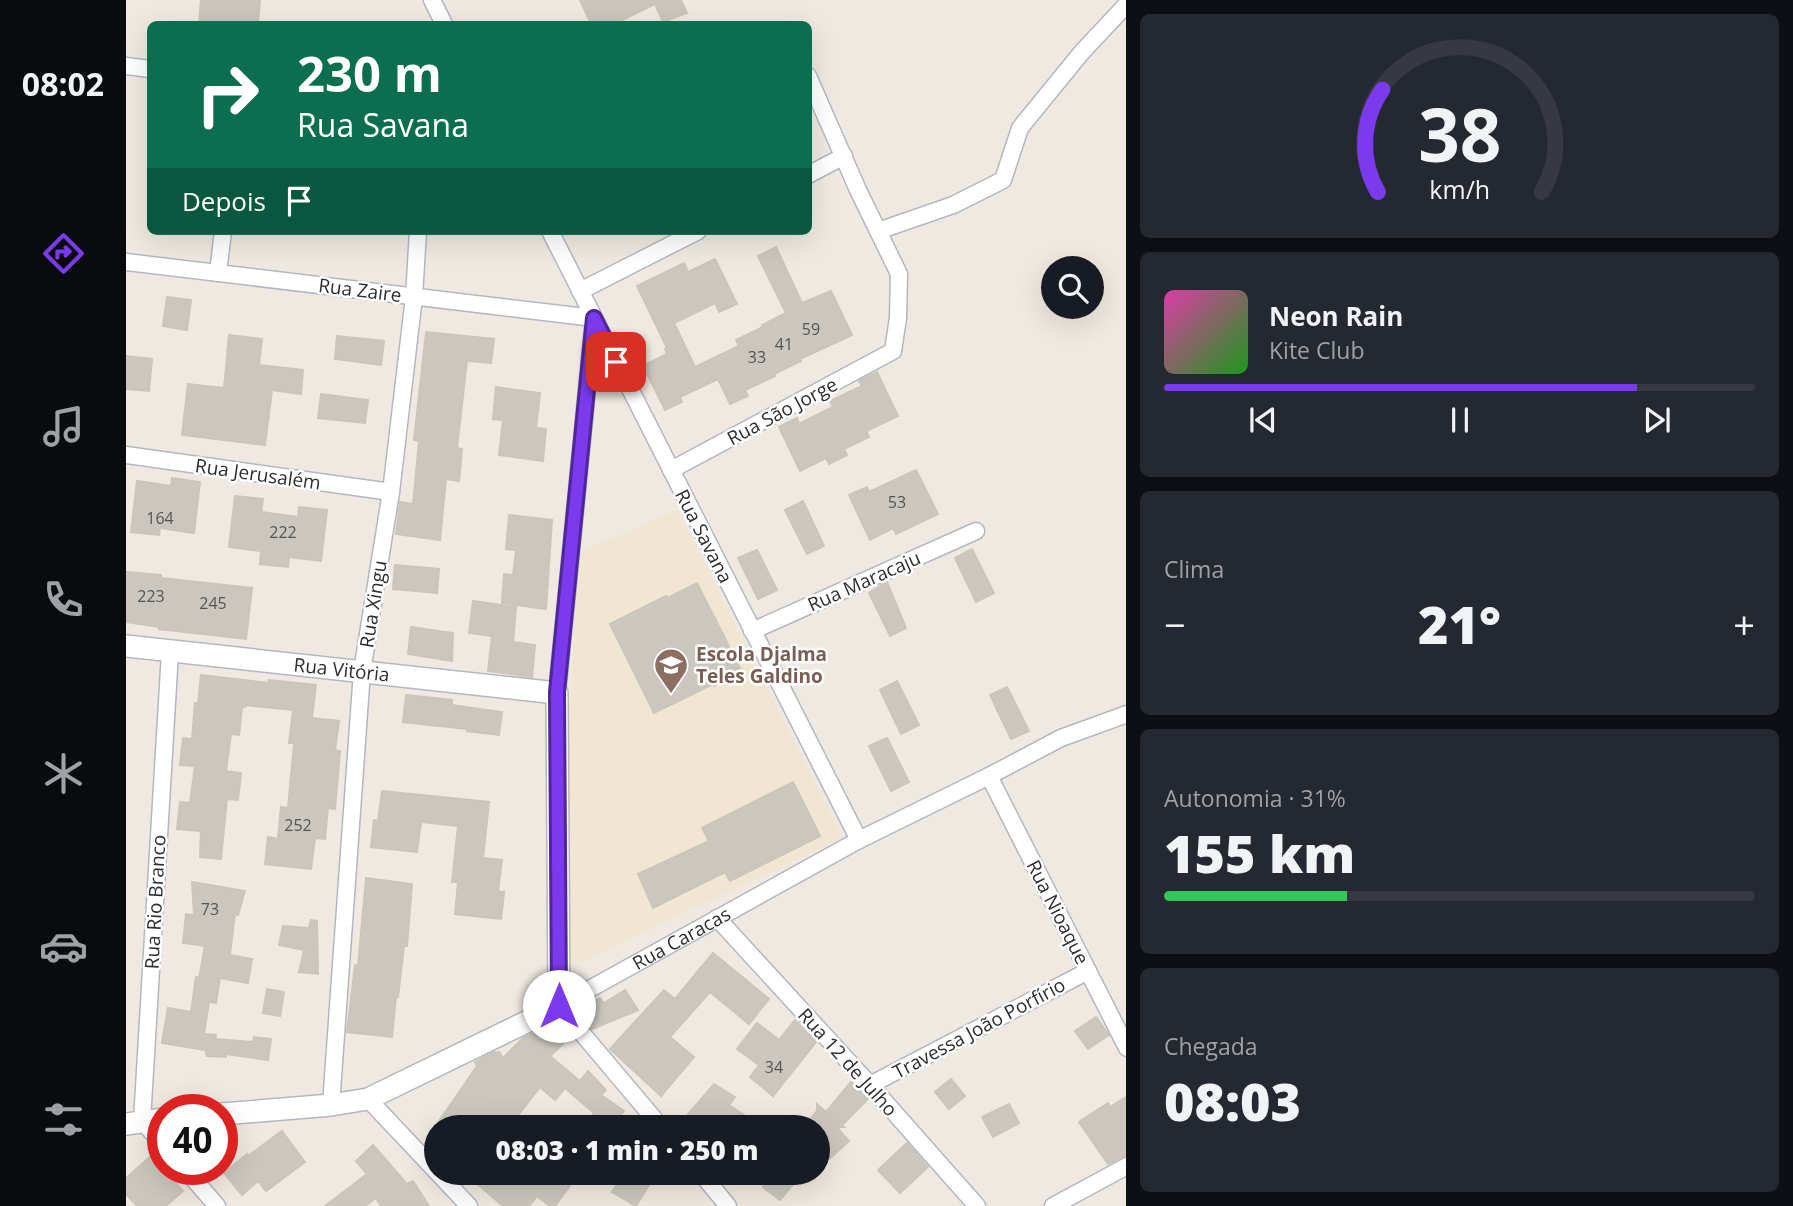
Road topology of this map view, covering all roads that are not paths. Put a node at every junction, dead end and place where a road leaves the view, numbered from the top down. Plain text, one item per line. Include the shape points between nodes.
1 (432, 0) edge
2 (1126, 4) edge
3 (442, 21) edge
4 (126, 66) edge
5 (147, 69) edge
6 (812, 85) edge
7 (844, 156) junction
8 (812, 173) edge
9 (878, 231) junction
10 (223, 235) edge
11 (418, 235) edge
12 (552, 235) edge
13 (690, 235) edge
14 (126, 262) edge
15 (218, 273) junction
16 (580, 291) junction
17 (414, 297) junction
18 (594, 318) junction
19 (126, 456) edge
20 (671, 470) junction
21 (391, 492) junction
22 (976, 531) dead end
23 (752, 631) junction
24 (126, 646) edge
25 (170, 652) junction
26 (362, 671) junction
27 (557, 692) junction
28 (1126, 714) edge
29 (989, 776) junction
30 (859, 840) junction
31 (717, 919) junction
32 (1088, 971) junction
33 (559, 1006) junction
34 (1126, 1048) edge
35 (870, 1085) junction
36 (368, 1100) junction
37 (331, 1105) junction
38 (238, 1113) edge
39 (651, 1115) edge
40 (144, 1121) edge
41 (424, 1159) edge
42 (1126, 1166) edge
43 (199, 1185) edge
44 (449, 1185) edge
45 (711, 1185) edge
46 (217, 1206) edge
47 (469, 1206) edge
48 (728, 1206) edge
49 (977, 1206) edge
50 (1053, 1206) edge

1 - 3 street
2 - 9 street via 1020,128 1003,180 953,205
4 - 5 street
6 - 7 street
7 - 8 street
7 - 9 street
9 - 20 street, Rua São Jorge via 899,274 893,351
10 - 15 street
11 - 17 street, Rua Xingu
12 - 16 street, Rua Savana
13 - 16 street
14 - 15 street, Rua Zaire
15 - 17 street, Rua Zaire
16 - 18 street, Rua Savana
17 - 18 street, Rua Zaire
17 - 21 street, Rua Xingu
18 - 20 street, Rua Savana
18 - 27 street
19 - 21 street, Rua Jerusalém
20 - 23 street, Rua Savana
21 - 26 street, Rua Xingu
22 - 23 street, Rua Maracaju
23 - 30 street, Rua Savana
24 - 25 street, Rua Vitória
25 - 26 street, Rua Vitória
25 - 40 street, Rua Rio Branco
26 - 27 street, Rua Vitória
26 - 37 street, Rua Xingu
27 - 33 street
28 - 29 street, Rua Caracas via 1061,738
29 - 30 street, Rua Caracas
29 - 32 street, Rua Nioaque
30 - 31 street, Rua Caracas
31 - 33 street, Rua Caracas
31 - 35 street, Rua 12 de Julho
32 - 34 street, Rua Nioaque
32 - 35 street, Travessa João Porfírio
33 - 36 street, Rua Caracas
33 - 39 street
35 - 49 street, Rua 12 de Julho
36 - 37 street, Rua Caracas
36 - 41 street
37 - 38 street, Rua Caracas
42 - 50 street
43 - 46 street
44 - 47 street
45 - 48 street

